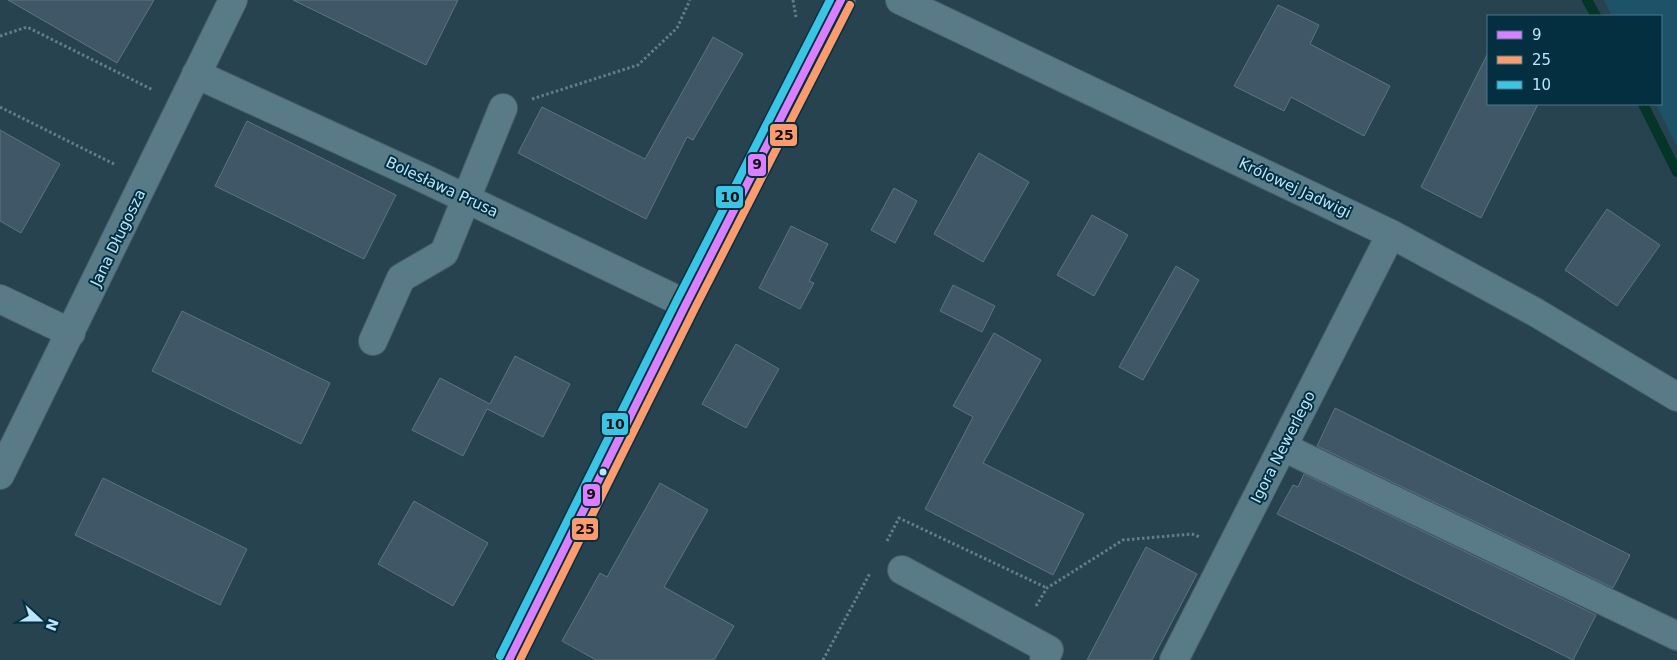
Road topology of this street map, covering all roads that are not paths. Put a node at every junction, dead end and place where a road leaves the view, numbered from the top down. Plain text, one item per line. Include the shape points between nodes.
1 (233, 0) edge
2 (841, 0) edge
3 (900, 0) edge
4 (196, 74) junction
5 (503, 108) road end
6 (466, 198) junction
7 (1391, 234) junction
8 (0, 299) edge
9 (686, 304) junction
10 (72, 333) junction
11 (373, 341) dead end
12 (1677, 397) edge
13 (1282, 447) junction
14 (0, 475) edge
15 (902, 570) dead end
16 (1677, 636) edge
17 (509, 660) edge
18 (1044, 660) edge
19 (1174, 660) edge

1 - 4 street, Jana Długosza
2 - 9 street
3 - 7 street, Królowej Jadwigi
4 - 6 street, Bolesława Prusa
4 - 10 street, Jana Długosza
5 - 6 street
6 - 9 street, Bolesława Prusa
6 - 11 street via 444,253 401,278
7 - 12 street, Królowej Jadwigi via 1535,312
7 - 13 street, Igora Newerlego
8 - 10 street
9 - 17 street
10 - 14 street, Jana Długosza
13 - 16 street
13 - 19 street, Igora Newerlego
15 - 18 street via 1049,650

